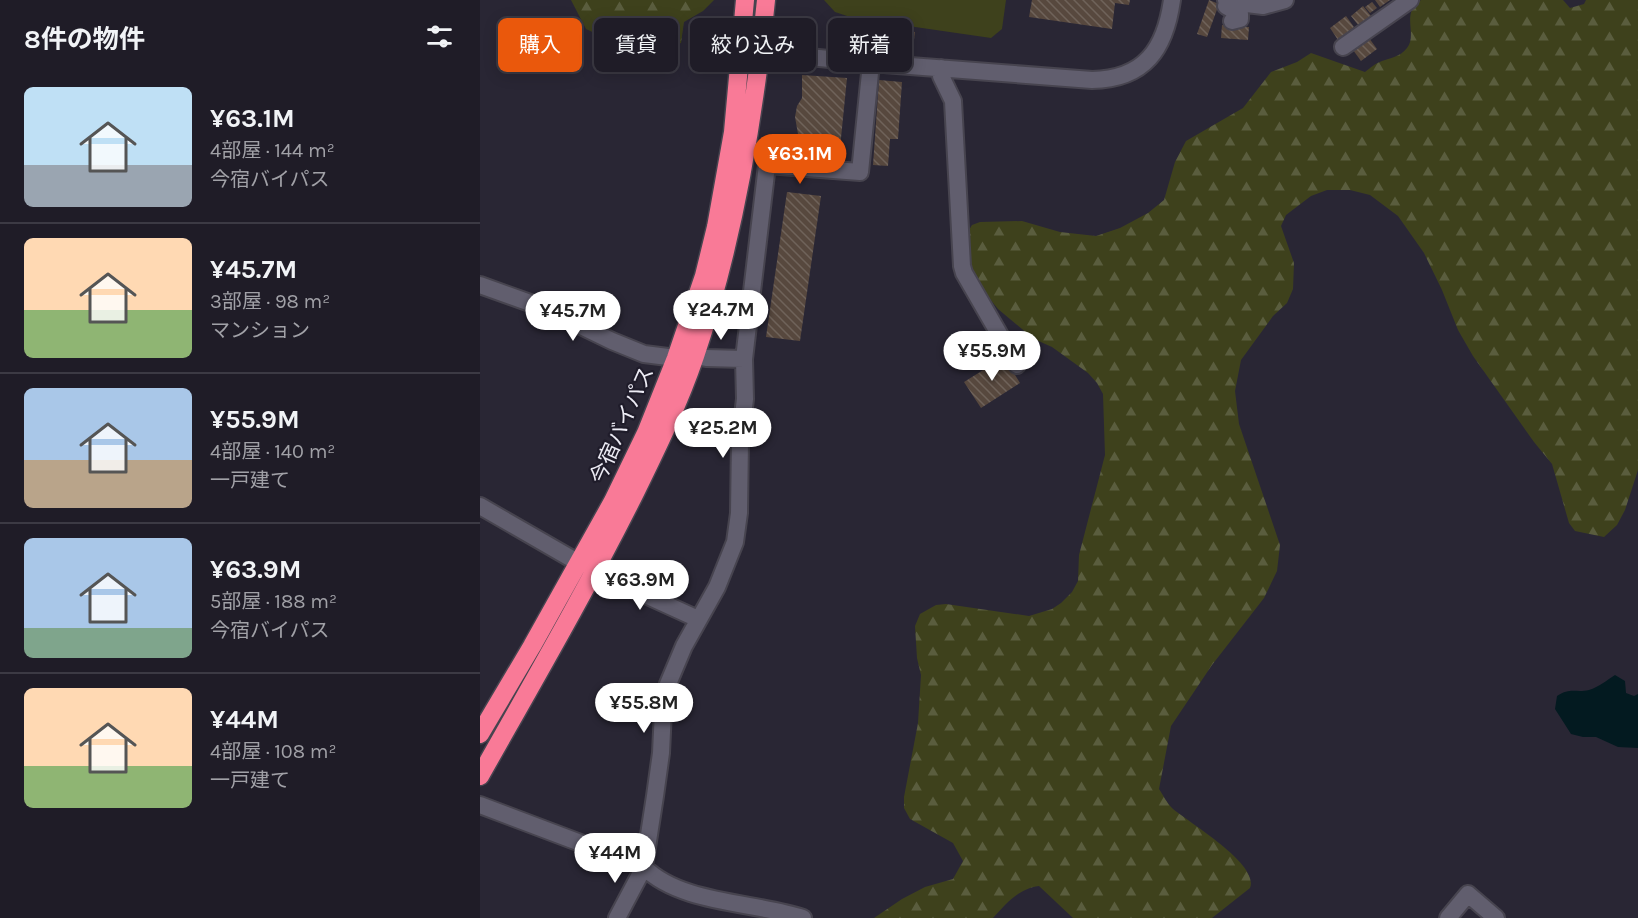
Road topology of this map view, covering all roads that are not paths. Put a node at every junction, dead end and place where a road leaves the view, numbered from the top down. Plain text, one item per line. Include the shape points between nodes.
1 (745, 0) edge
2 (766, 0) edge
3 (1172, 0) edge
4 (1227, 0) edge
5 (1285, 0) edge
6 (1410, 0) edge
7 (744, 18) edge
8 (764, 18) edge
9 (1232, 21) dead end
10 (1342, 47) dead end
11 (912, 66) edge
12 (941, 68) junction
13 (739, 72) edge
14 (758, 72) edge
15 (870, 72) edge
16 (480, 285) edge
17 (686, 357) junction
18 (744, 359) junction
19 (1017, 365) dead end
20 (481, 509) edge
21 (587, 567) junction
22 (698, 618) junction
23 (480, 734) edge
24 (480, 776) edge
25 (480, 805) edge
26 (644, 867) junction
27 (616, 918) edge
28 (803, 918) edge
29 (1448, 918) edge
30 (1496, 918) edge

1 - 7 highway, 今宿バイパス
2 - 8 highway, 今宿バイパス
3 - 12 street via 1165,34 1155,50 1145,62 1120,77 1092,80
4 - 5 street via 1263,6
4 - 9 street via 1226,6 1240,14 1240,19
6 - 10 street
11 - 12 street
12 - 19 street via 953,101 962,266
13 - 17 highway, 今宿バイパス via 716,227
14 - 17 highway, 今宿バイパス via 729,234 715,289
15 - 18 street via 860,172 767,165
16 - 17 street via 544,308 644,354
17 - 18 street
17 - 21 highway, 今宿バイパス via 658,445
18 - 22 street via 735,542 717,586
20 - 21 street
21 - 22 street
21 - 23 highway, 今宿バイパス via 532,646
21 - 24 highway, 今宿バイパス
22 - 26 street via 668,684
25 - 26 street
26 - 27 street
26 - 28 street via 678,888
29 - 30 street via 1468,894

